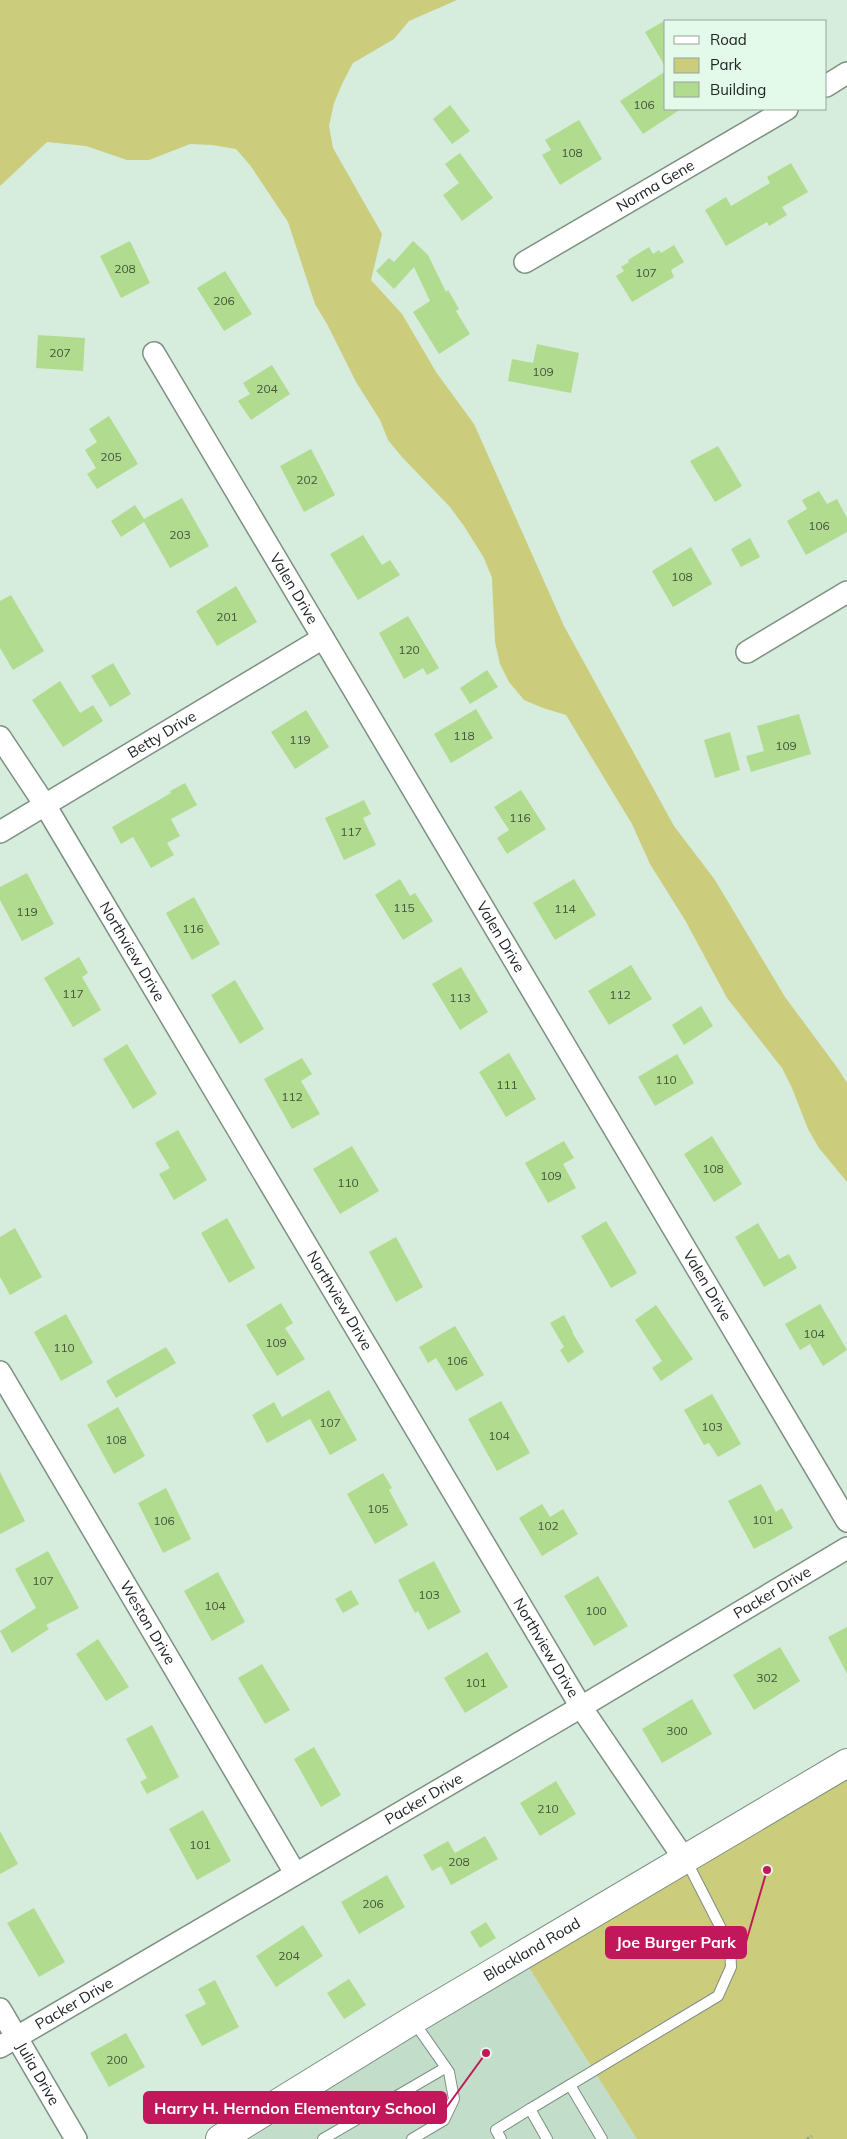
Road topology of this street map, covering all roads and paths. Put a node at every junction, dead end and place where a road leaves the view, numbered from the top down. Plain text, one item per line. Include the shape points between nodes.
1 (847, 73) edge
2 (827, 85) edge
3 (785, 110) edge
4 (525, 262) dead end
5 (154, 353) dead end
6 (847, 592) edge
7 (323, 638) junction
8 (747, 652) dead end
9 (0, 737) edge
10 (45, 805) junction
11 (0, 832) edge
12 (0, 1372) edge
13 (847, 1521) edge
14 (847, 1548) edge
15 (581, 1707) junction
16 (847, 1763) edge
17 (686, 1860) junction
18 (295, 1873) junction
19 (0, 2009) edge
20 (413, 2020) junction
21 (8, 2042) edge
22 (445, 2068) junction
23 (570, 2085) junction
24 (530, 2109) junction
25 (812, 2136) dead end
26 (76, 2139) edge
27 (220, 2139) edge
28 (322, 2139) edge
29 (412, 2139) edge
30 (501, 2139) edge
31 (547, 2139) edge
32 (602, 2139) edge
33 (806, 2139) edge

1 - 2 street
3 - 4 street, Norma Gene
5 - 7 street, Valen Drive
6 - 8 street
7 - 10 street, Betty Drive
7 - 13 street, Valen Drive
9 - 10 street, Northview Drive
10 - 11 street, Betty Drive
10 - 15 street, Northview Drive
12 - 18 street, Weston Drive
14 - 15 street, Packer Drive
15 - 17 street, Northview Drive
15 - 18 street, Packer Drive
16 - 17 street, Blackland Road
17 - 20 street, Blackland Road
17 - 23 lane via 730,1946 731,1967 718,1996
18 - 21 street, Packer Drive
19 - 21 street, Julia Drive
20 - 22 lane
20 - 27 street, Blackland Road
21 - 26 street, Julia Drive
22 - 28 lane
22 - 29 lane via 449,2072 454,2099 444,2120
23 - 24 lane
23 - 32 lane
24 - 30 lane via 496,2130
24 - 31 lane
25 - 33 path

